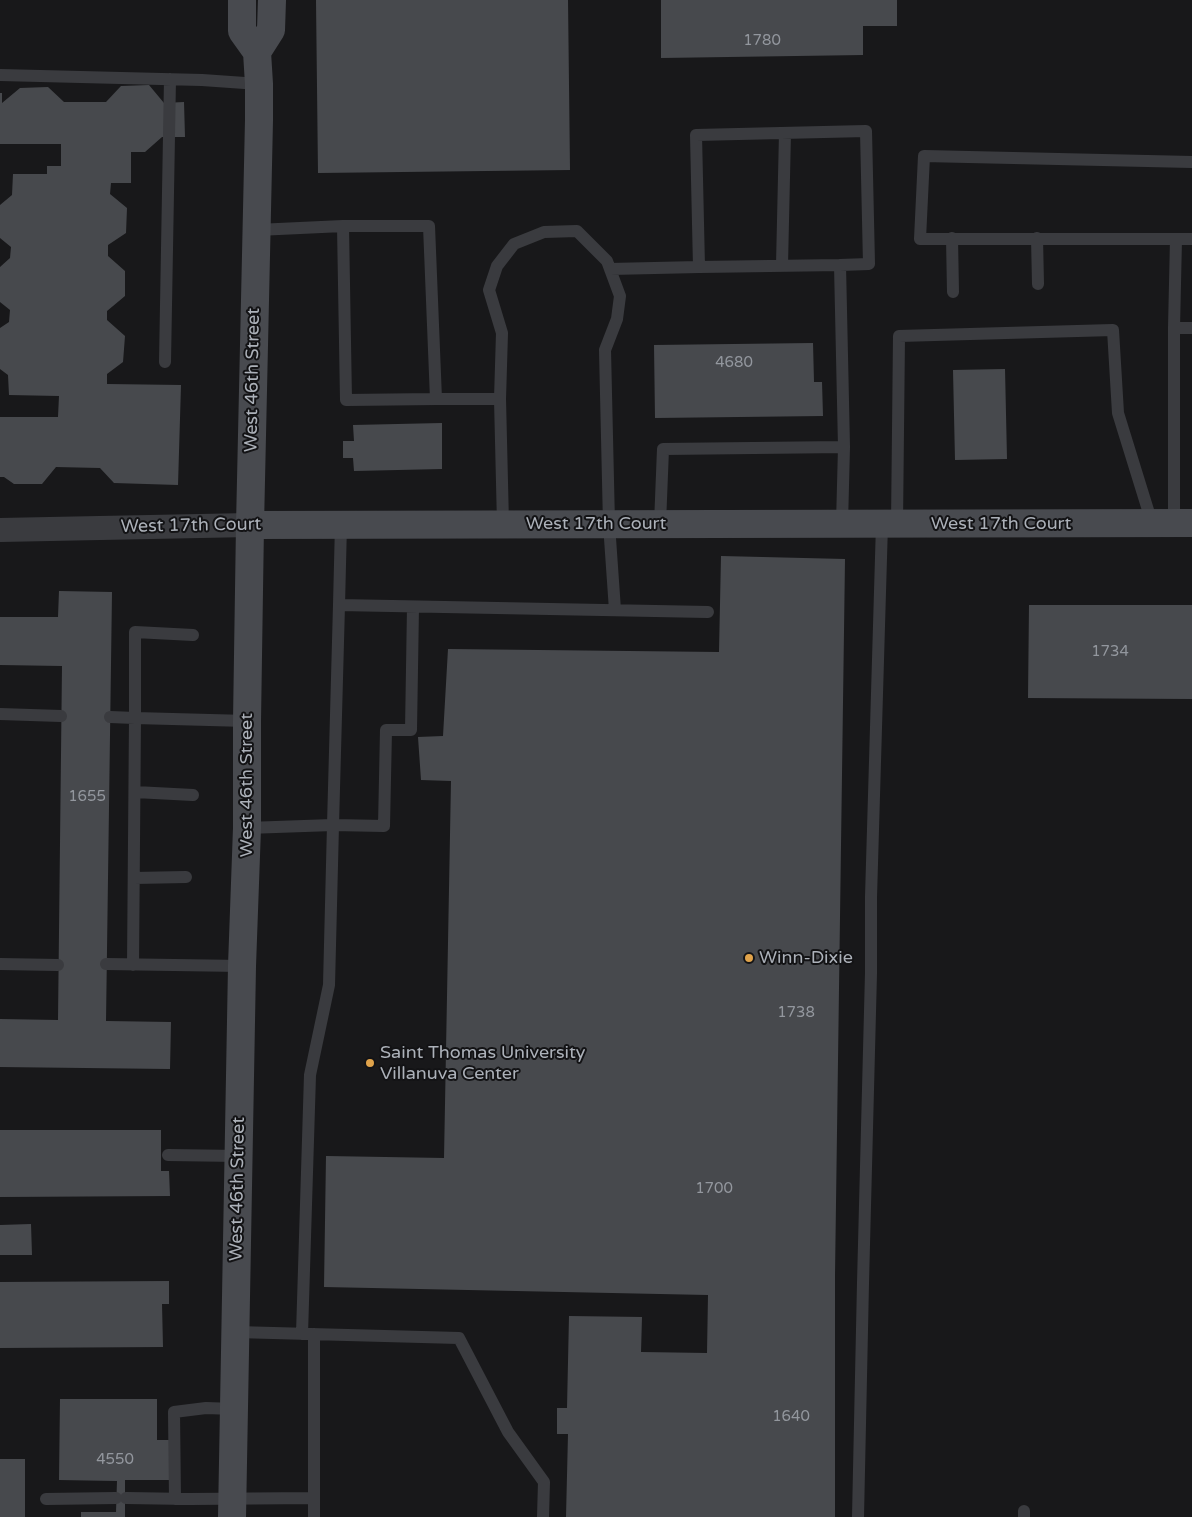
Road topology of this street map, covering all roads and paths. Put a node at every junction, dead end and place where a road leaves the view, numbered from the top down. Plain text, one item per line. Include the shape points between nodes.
1 (242, 0) edge
2 (272, 0) edge
3 (257, 52) junction
4 (0, 75) edge
5 (170, 79) junction
6 (259, 84) junction
7 (785, 133) junction
8 (1192, 162) edge
9 (343, 226) junction
10 (257, 230) junction
11 (952, 238) junction
12 (1037, 238) junction
13 (1176, 239) junction
14 (1192, 239) edge
15 (782, 265) junction
16 (840, 265) junction
17 (699, 267) junction
18 (610, 268) junction
19 (1038, 284) dead end
20 (953, 292) dead end
21 (1174, 328) junction
22 (1192, 328) edge
23 (165, 362) dead end
24 (436, 399) junction
25 (500, 399) junction
26 (844, 447) junction
27 (1173, 523) edge
28 (341, 524) junction
29 (503, 524) junction
30 (609, 524) junction
31 (660, 524) junction
32 (842, 524) junction
33 (890, 524) junction
34 (250, 525) junction
35 (0, 530) edge
36 (339, 605) junction
37 (413, 606) junction
38 (615, 610) junction
39 (708, 612) dead end
40 (193, 636) dead end
41 (0, 714) edge
42 (61, 716) dead end
43 (110, 717) dead end
44 (135, 718) junction
45 (247, 721) junction
46 (135, 792) junction
47 (193, 795) dead end
48 (333, 825) junction
49 (247, 828) junction
50 (186, 877) dead end
51 (134, 878) junction
52 (0, 964) edge
53 (58, 964) dead end
54 (106, 964) dead end
55 (132, 965) junction
56 (242, 966) junction
57 (168, 1155) dead end
58 (239, 1156) junction
59 (236, 1332) junction
60 (308, 1334) junction
61 (234, 1409) junction
62 (314, 1498) junction
63 (46, 1499) dead end
64 (175, 1499) junction
65 (233, 1508) edge
66 (314, 1517) edge
67 (543, 1517) edge
68 (858, 1517) edge

1 - 3 street via 242,31
2 - 3 street via 272,30
3 - 6 street, West 46th Street
4 - 5 lane
5 - 6 lane
5 - 23 lane
6 - 10 street, West 46th Street
7 - 15 lane
7 - 16 lane via 866,131 869,264
7 - 17 lane via 696,135
8 - 11 lane via 924,156 920,238
9 - 10 lane
9 - 24 lane via 429,226
9 - 24 lane via 346,400
10 - 34 street, West 46th Street
11 - 12 lane
11 - 20 lane
12 - 13 lane
12 - 19 lane
13 - 14 lane
13 - 21 lane
15 - 16 lane
15 - 17 lane
16 - 26 lane
17 - 18 lane
18 - 25 lane via 577,231 544,232 514,244 497,266 489,290 502,333
18 - 30 lane via 620,296 617,319 605,350
21 - 22 lane
21 - 27 lane
24 - 25 lane
25 - 29 lane
26 - 31 lane via 663,449
26 - 32 lane
27 - 33 street, West 17th Court
27 - 33 lane via 1118,413 1113,330 899,336
28 - 29 street, West 17th Court
28 - 34 street, West 17th Court
28 - 36 lane
29 - 30 street, West 17th Court
30 - 31 street, West 17th Court
30 - 38 lane
31 - 32 street, West 17th Court
32 - 33 street, West 17th Court
33 - 68 lane via 871,897
34 - 35 street, West 17th Court
34 - 45 street, West 46th Street
36 - 37 lane
36 - 48 lane
37 - 38 lane
37 - 48 lane via 411,730 386,730 384,826
38 - 39 lane
40 - 44 lane via 136,632
41 - 42 lane
43 - 44 lane
44 - 45 lane
44 - 46 lane
45 - 49 street, West 46th Street
46 - 47 lane
46 - 51 lane
48 - 49 lane
48 - 60 lane via 329,985 310,1076
49 - 56 street, West 46th Street
50 - 51 lane
51 - 55 lane
52 - 53 lane
54 - 55 lane
55 - 56 lane
56 - 58 street, West 46th Street
57 - 58 lane
58 - 59 street, West 46th Street
59 - 60 lane
59 - 61 street, West 46th Street
60 - 62 lane
60 - 67 lane via 458,1338 508,1432 544,1482
61 - 64 lane via 174,1412
61 - 65 street, West 46th Street
62 - 65 lane
62 - 66 lane
63 - 64 lane
64 - 65 lane

